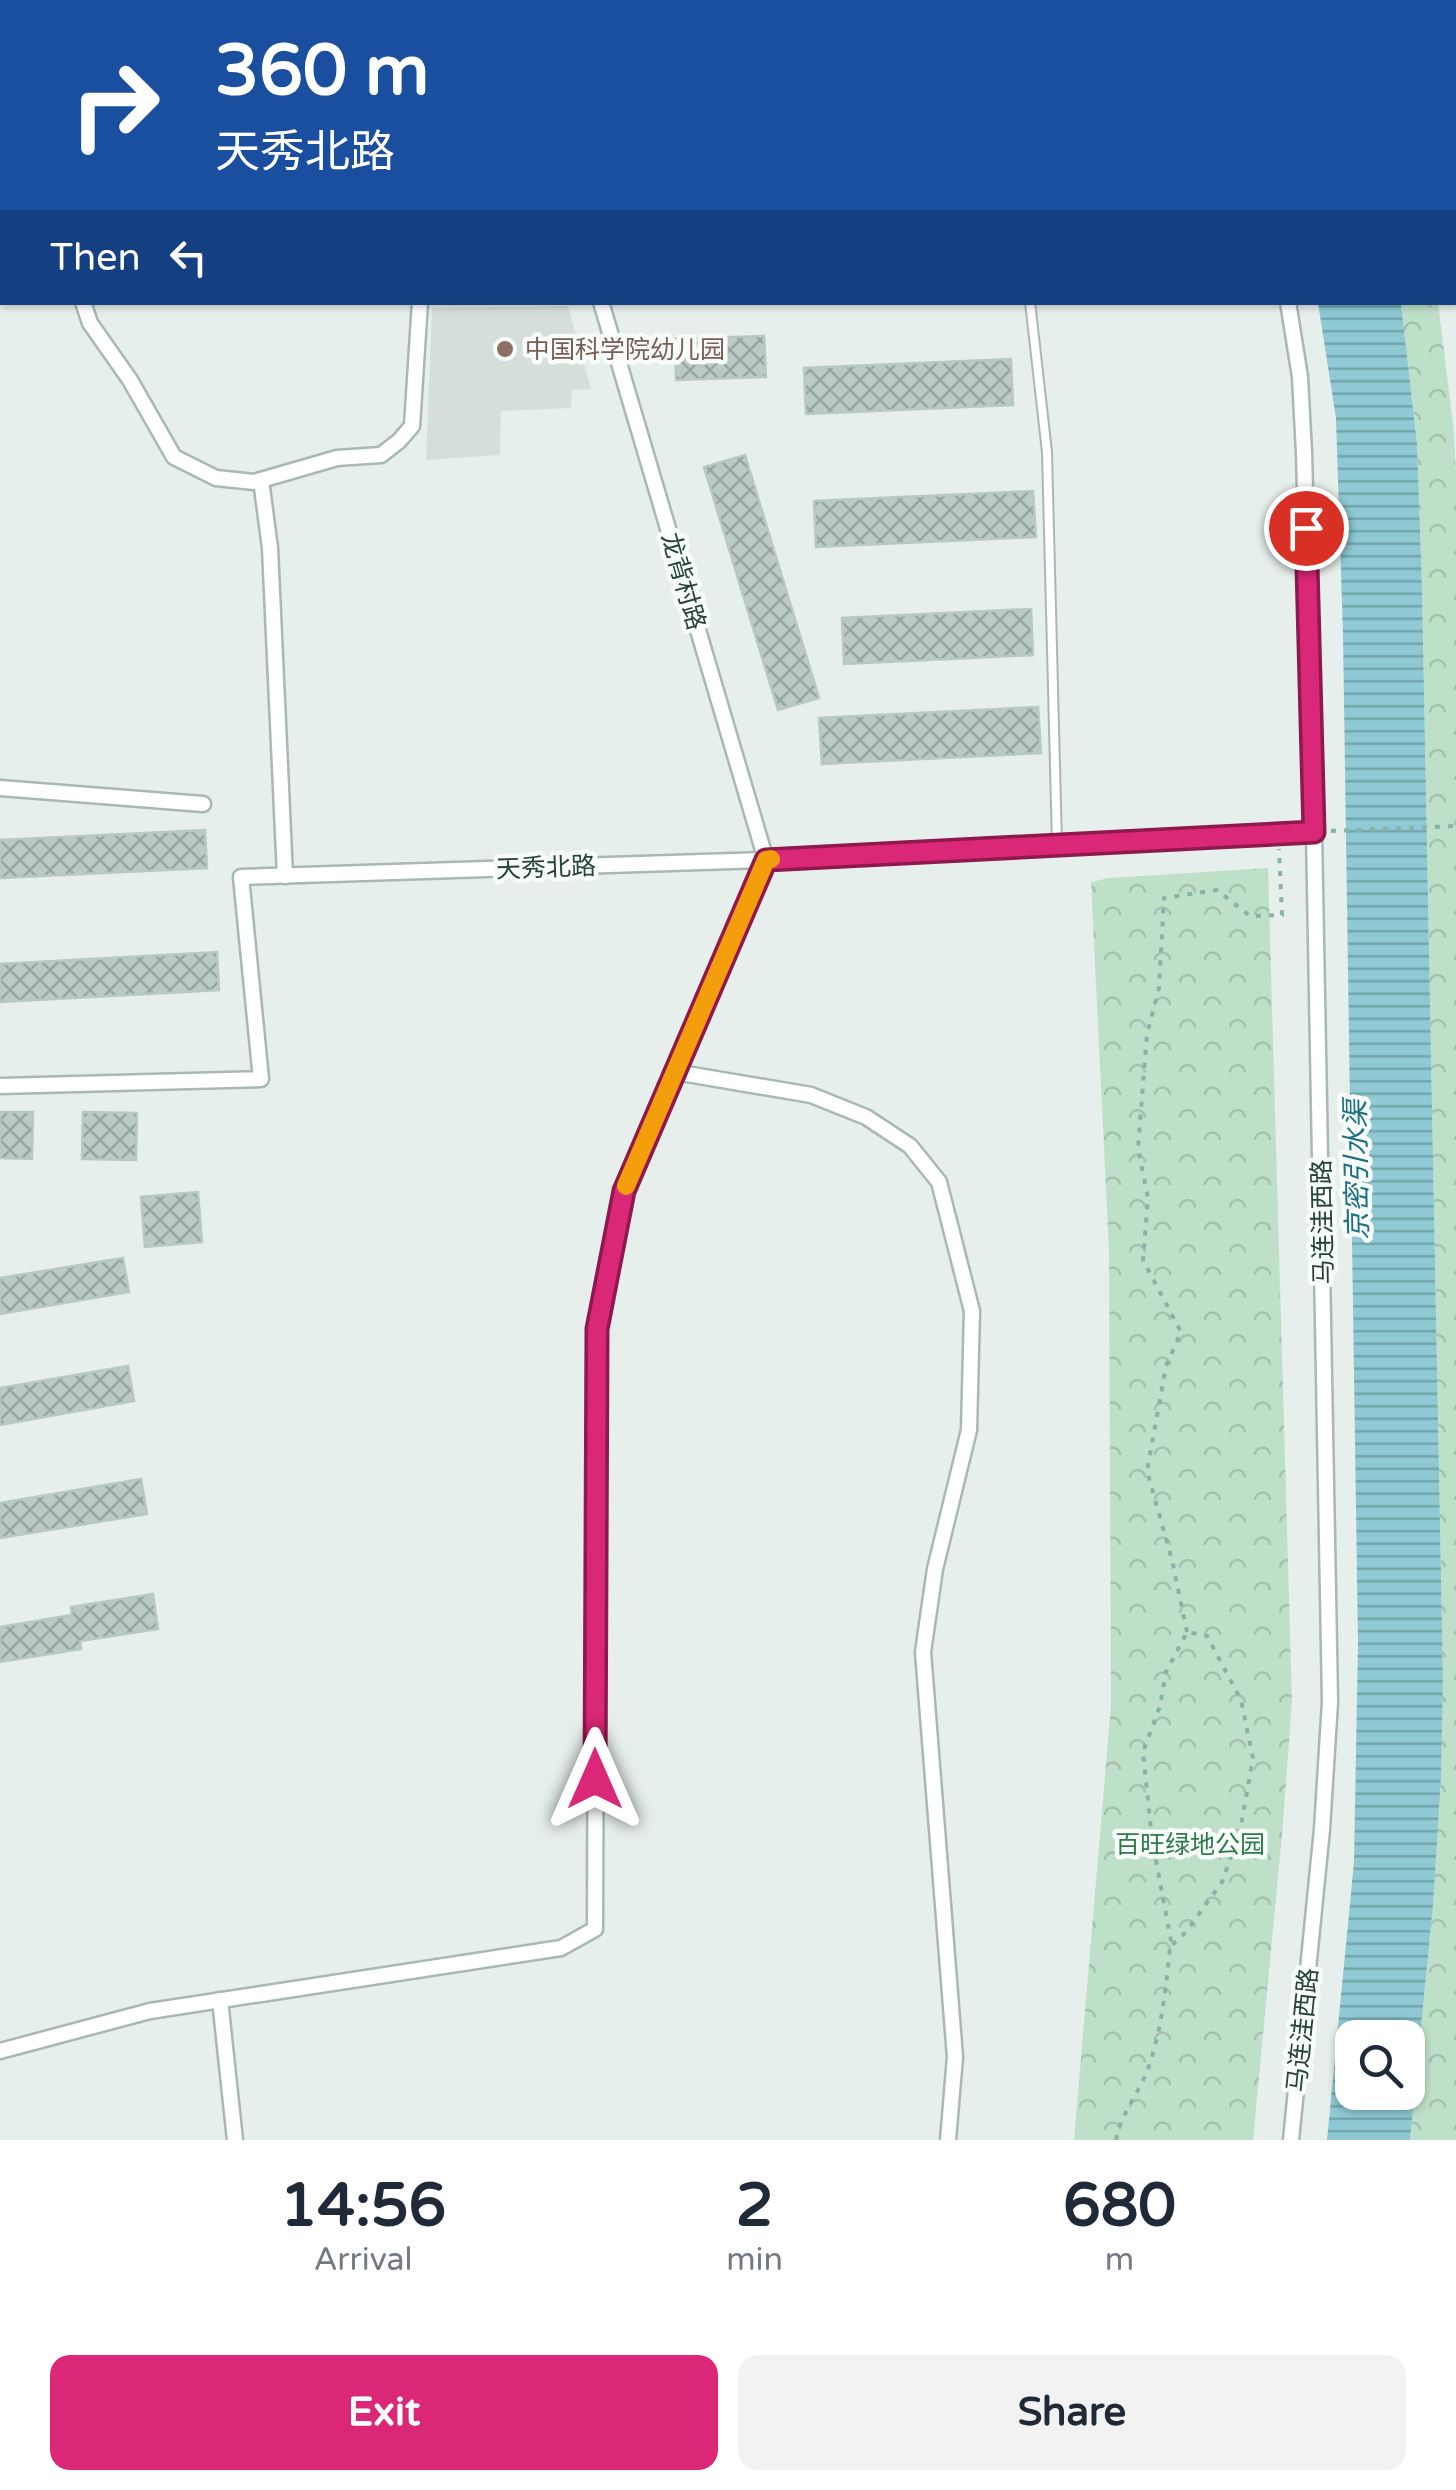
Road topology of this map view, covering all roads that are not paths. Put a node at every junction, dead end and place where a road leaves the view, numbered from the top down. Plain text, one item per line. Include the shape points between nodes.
1 (84, 305) edge
2 (420, 305) edge
3 (603, 305) edge
4 (1030, 305) edge
5 (1288, 305) edge
6 (261, 480) junction
7 (0, 788) edge
8 (203, 804) dead end
9 (1314, 832) junction
10 (1057, 845) junction
11 (766, 860) junction
12 (284, 876) junction
13 (675, 1072) junction
14 (0, 1086) edge
15 (220, 2000) junction
16 (0, 2051) edge
17 (235, 2140) edge
18 (948, 2140) edge
19 (1291, 2140) edge

1 - 6 street via 174,457 216,478
2 - 6 street via 412,426 399,442 381,455 337,458
3 - 11 street, 龙背村路
4 - 10 lane via 1047,452
5 - 9 street, 马连洼西路 via 1303,434
6 - 12 street via 270,548
7 - 8 street
9 - 10 street, 天秀北路
9 - 19 street, 马连洼西路 via 1330,1702
10 - 11 street, 天秀北路
11 - 12 street, 天秀北路
11 - 13 street
12 - 14 street, 天秀北路 via 241,878 261,1078
13 - 15 street via 624,1191 597,1329 594,1929 561,1948
13 - 18 street via 811,1095 866,1116 910,1146 938,1182 972,1311 969,1430 935,1569 923,1652 956,2056
15 - 16 street via 150,2011
15 - 17 street

